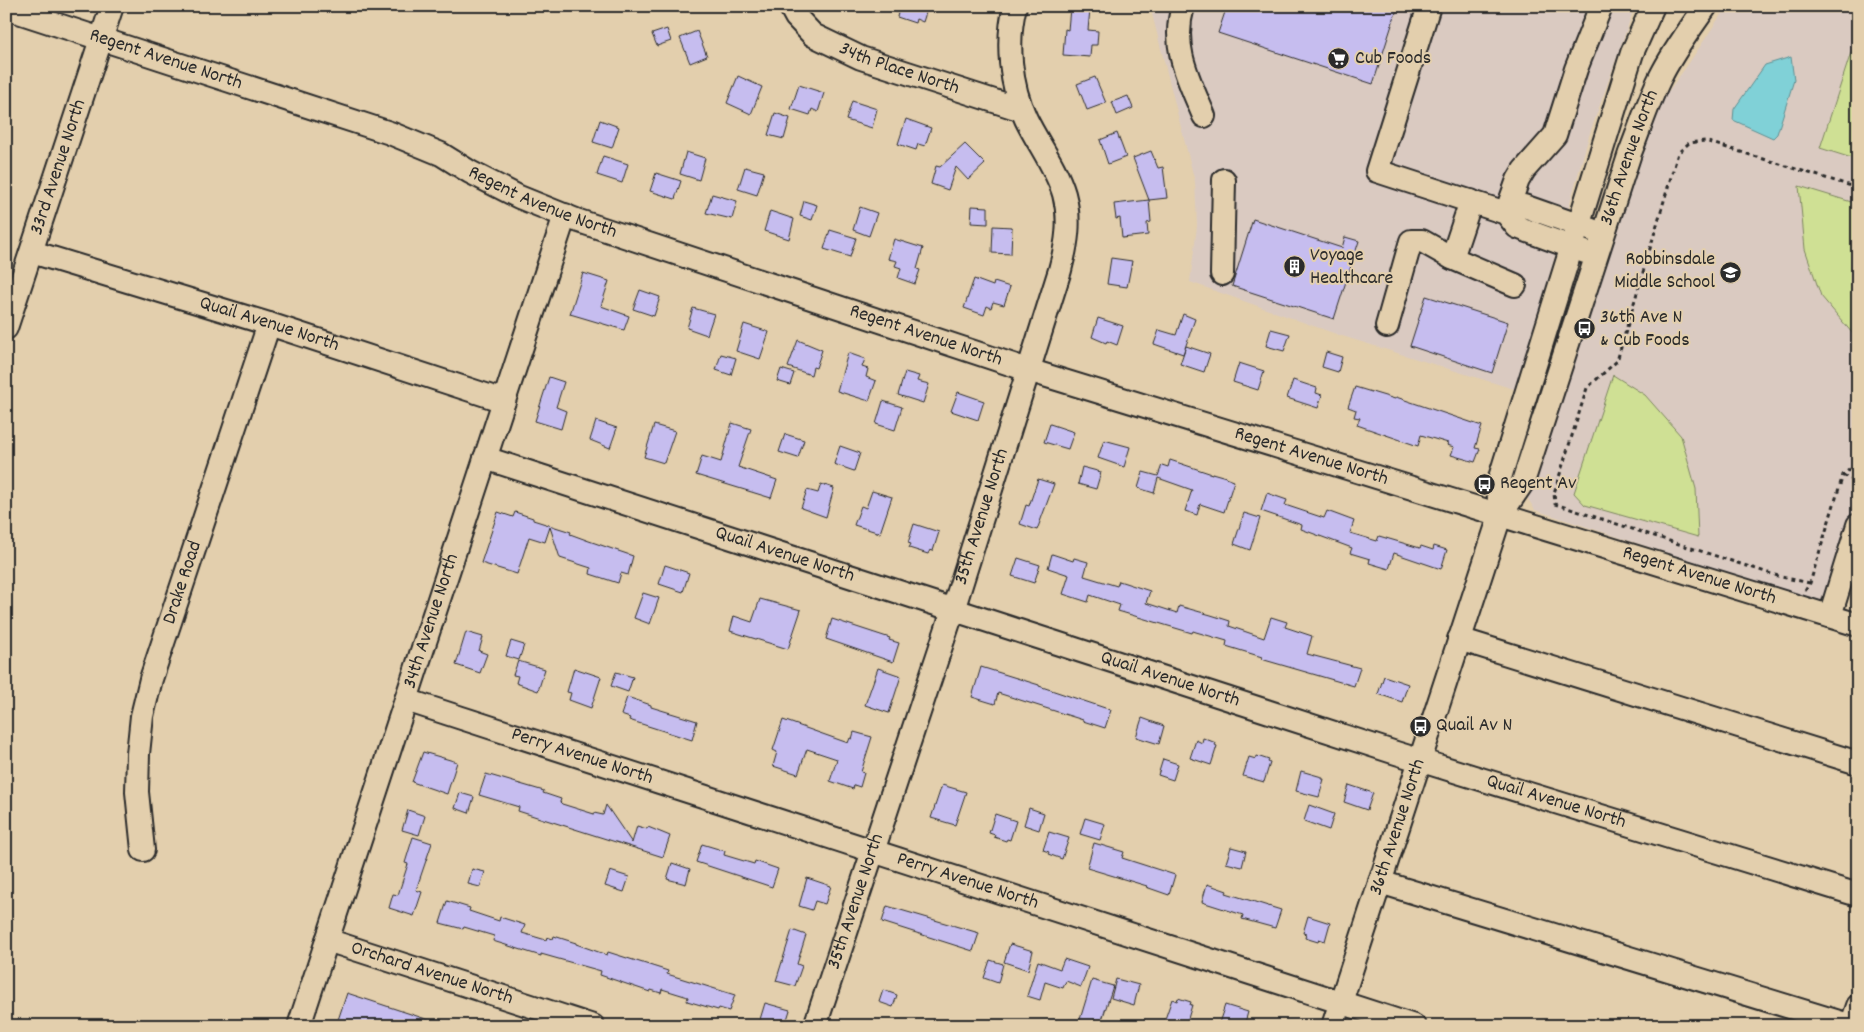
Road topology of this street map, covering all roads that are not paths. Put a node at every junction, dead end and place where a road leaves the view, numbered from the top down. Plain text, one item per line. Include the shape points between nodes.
1 (112, 6) edge
2 (790, 6) edge
3 (1015, 6) edge
4 (1183, 6) edge
5 (1429, 6) edge
6 (1602, 6) edge
7 (1653, 6) edge
8 (1706, 6) edge
9 (6, 8) edge
10 (102, 38) junction
11 (1022, 110) junction
12 (1204, 116) dead end
13 (1224, 180) dead end
14 (1472, 201) junction
15 (1506, 213) junction
16 (565, 215) junction
17 (1578, 225) junction
18 (1604, 235) junction
19 (1571, 246) junction
20 (32, 252) junction
21 (1598, 256) junction
22 (1452, 258) junction
23 (1222, 274) dead end
24 (1515, 285) dead end
25 (269, 324) junction
26 (7, 326) edge
27 (1387, 326) dead end
28 (1028, 370) junction
29 (504, 401) junction
30 (485, 458) junction
31 (1500, 516) junction
32 (1858, 525) edge
33 (953, 610) junction
34 (1830, 616) junction
35 (1858, 625) edge
36 (1459, 639) junction
37 (406, 700) junction
38 (1419, 760) junction
39 (1858, 763) edge
40 (143, 850) dead end
41 (874, 851) junction
42 (1380, 882) junction
43 (1858, 895) edge
44 (327, 940) junction
45 (1341, 1002) junction
46 (1858, 1006) edge
47 (299, 1026) edge
48 (593, 1026) edge
49 (815, 1026) edge
50 (1333, 1026) edge
51 (1414, 1026) edge
52 (1852, 1026) edge

1 - 10 street, 33rd Avenue North
2 - 11 street, 34th Place North via 813,35 861,58
3 - 11 street, 35th Avenue North via 1010,50 1014,86
4 - 12 street via 1178,22 1180,55
5 - 14 street via 1377,171
6 - 15 street via 1576,69 1555,135 1521,175
7 - 17 street, 36th Avenue North via 1632,52
8 - 18 street, 36th Avenue North via 1668,63 1649,102
9 - 10 street, Regent Avenue North
10 - 16 street, Regent Avenue North via 390,133 441,154 519,197
10 - 20 street, 33rd Avenue North
11 - 28 street, 35th Avenue North via 1056,170 1068,219 1067,244
13 - 23 street
14 - 15 street
14 - 22 street
15 - 17 street via 1524,206
15 - 19 street via 1517,227
16 - 28 street, Regent Avenue North
16 - 29 street, 34th Avenue North
17 - 18 street
17 - 19 street, 36th Avenue North
18 - 21 street, 36th Avenue North
19 - 21 street
19 - 31 street, 36th Avenue North via 1498,484
20 - 25 street, Quail Avenue North
20 - 26 street, 33rd Avenue North
21 - 31 street, 36th Avenue North via 1524,482
22 - 24 street
22 - 27 street via 1422,241 1411,241
25 - 29 street, Quail Avenue North
25 - 40 street, Drake Road via 151,679 142,716 137,792
28 - 31 street, Regent Avenue North
28 - 33 street, 35th Avenue North
29 - 30 street, 34th Avenue North
30 - 33 street, Quail Avenue North
30 - 37 street, 34th Avenue North
31 - 34 street, Regent Avenue North
31 - 36 street, 36th Avenue North
32 - 34 street
33 - 38 street, Quail Avenue North
33 - 41 street, 35th Avenue North
34 - 35 street, Regent Avenue North
36 - 38 street, 36th Avenue North
36 - 39 street
37 - 41 street, Perry Avenue North
37 - 44 street, 34th Avenue North
38 - 42 street, 36th Avenue North
38 - 43 street, Quail Avenue North
41 - 45 street, Perry Avenue North
41 - 49 street, 35th Avenue North
42 - 45 street, 36th Avenue North
42 - 52 street
44 - 47 street, 34th Avenue North
44 - 48 street, Orchard Avenue North
45 - 50 street, 36th Avenue North
45 - 51 street, Perry Avenue North
46 - 52 street

